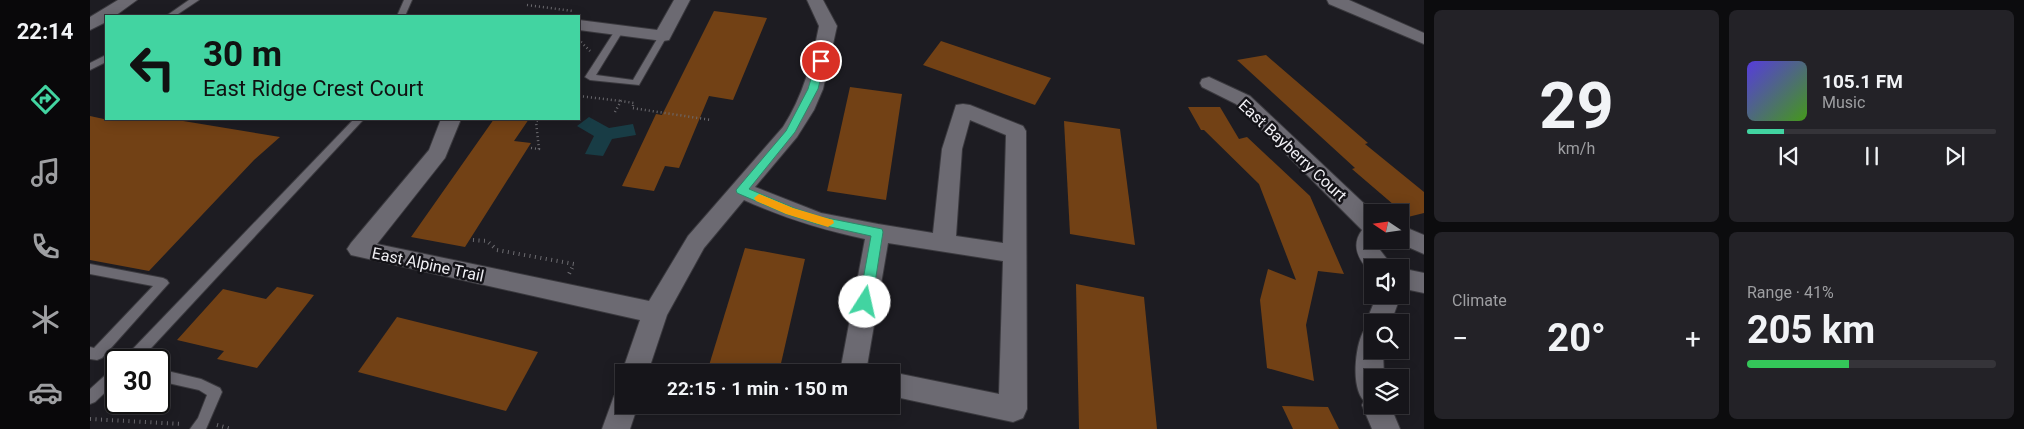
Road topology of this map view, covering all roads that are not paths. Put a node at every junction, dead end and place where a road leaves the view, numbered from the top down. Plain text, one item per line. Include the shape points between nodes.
1 (129, 0) edge
2 (196, 0) edge
3 (408, 0) edge
4 (682, 0) edge
5 (815, 0) edge
6 (1335, 0) edge
7 (105, 15) edge
8 (106, 15) edge
9 (172, 15) edge
10 (402, 15) edge
11 (90, 25) edge
12 (580, 25) edge
13 (619, 31) junction
14 (663, 36) junction
15 (1424, 39) edge
16 (105, 58) edge
17 (90, 66) edge
18 (1209, 83) dead end
19 (358, 120) edge
20 (451, 120) edge
21 (741, 190) junction
22 (1364, 217) edge
23 (878, 232) junction
24 (1409, 238) edge
25 (944, 243) junction
26 (1424, 245) edge
27 (1015, 254) junction
28 (90, 269) edge
29 (1409, 280) edge
30 (1424, 283) edge
31 (655, 313) junction
32 (141, 349) edge
33 (90, 353) edge
34 (638, 364) edge
35 (854, 364) edge
36 (170, 378) edge
37 (105, 384) edge
38 (900, 386) edge
39 (90, 398) edge
40 (621, 414) edge
41 (1380, 414) edge
42 (200, 425) edge
43 (616, 429) edge
44 (1386, 429) edge

1 - 8 street
2 - 9 lane
3 - 10 lane
4 - 14 street
5 - 21 street via 828,26 813,89 790,132
6 - 15 street
7 - 11 street
12 - 13 street
13 - 14 street
13 - 14 lane via 590,77 636,83
16 - 17 lane
18 - 22 street, East Bayberry Court via 1243,100
19 - 32 lane
20 - 31 street, East Alpine Trail via 438,153 359,249
21 - 23 street via 821,221
21 - 31 street via 696,242
23 - 25 street
23 - 35 street
24 - 26 street
25 - 27 street
25 - 27 street via 952,149 962,110 1016,131
27 - 38 street via 1014,409
28 - 33 lane via 163,283 97,354
29 - 30 street
31 - 34 street
36 - 42 lane via 201,385 215,392
37 - 39 lane
40 - 43 street
41 - 44 street

